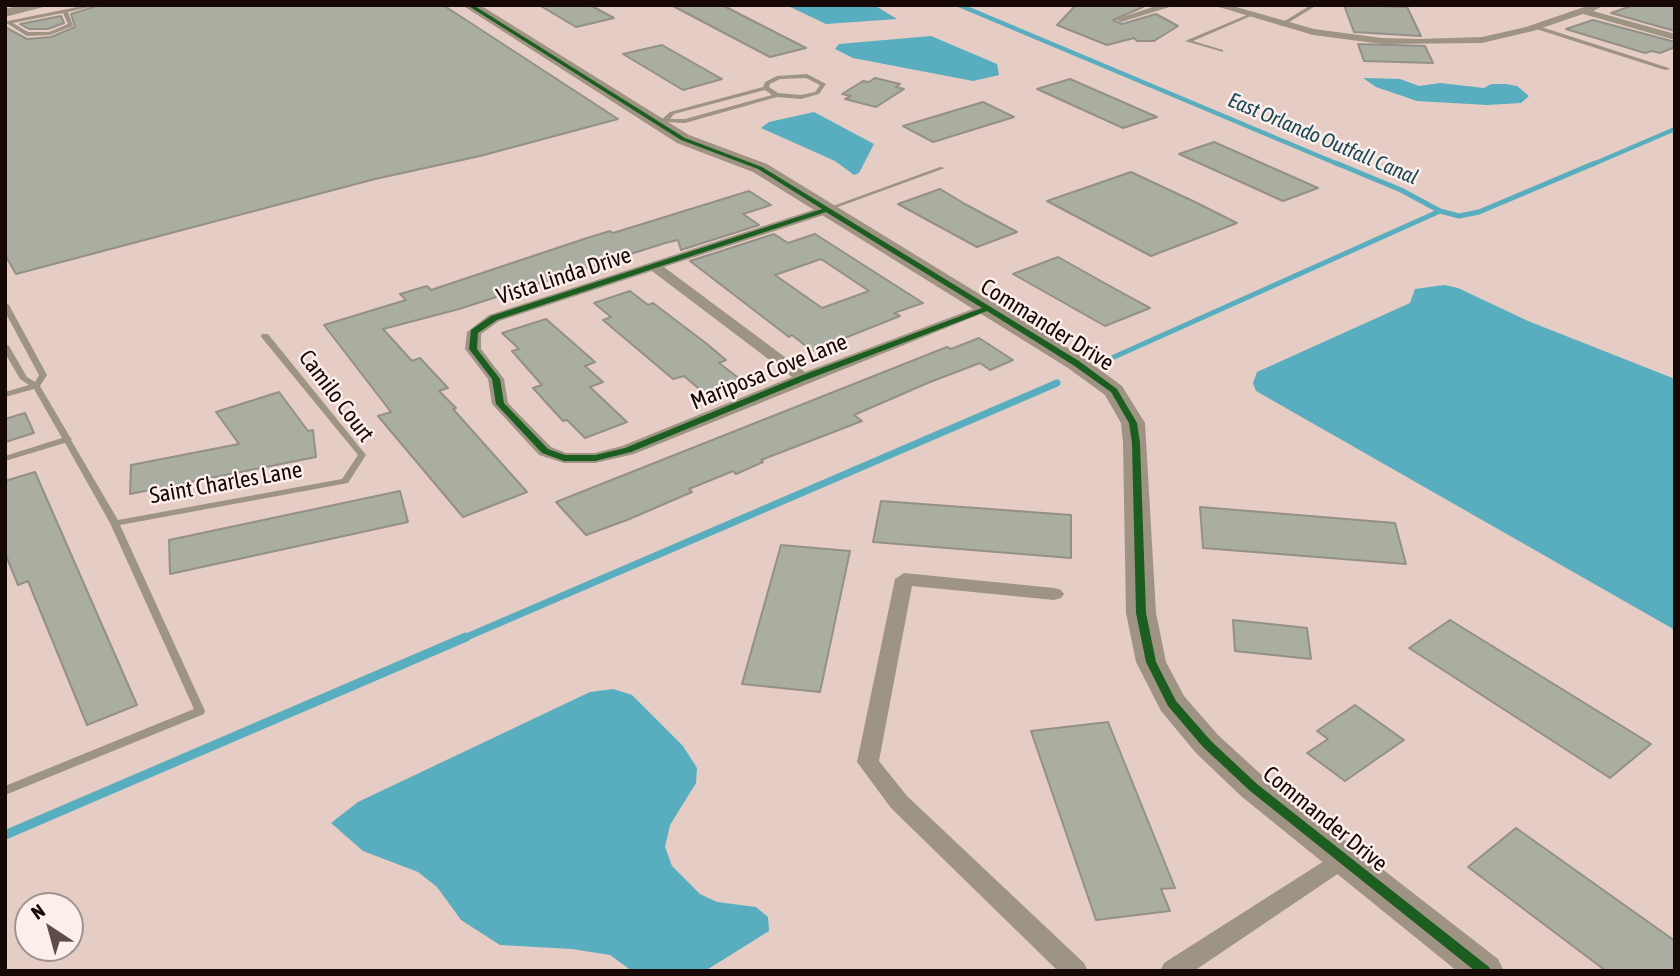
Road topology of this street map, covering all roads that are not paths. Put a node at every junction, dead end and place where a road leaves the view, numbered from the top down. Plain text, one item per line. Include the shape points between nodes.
1 (13, 5) edge
2 (96, 5) edge
3 (469, 5) edge
4 (1171, 5) edge
5 (1217, 5) edge
6 (1315, 5) edge
7 (1563, 5) edge
8 (1600, 5) edge
9 (37, 8) edge
10 (65, 11) junction
11 (1583, 11) junction
12 (6, 16) edge
13 (1249, 16) junction
14 (1121, 19) dead end
15 (1281, 25) junction
16 (1535, 27) junction
17 (1675, 37) edge
18 (1222, 51) dead end
19 (1667, 69) dead end
20 (766, 88) junction
21 (778, 95) junction
22 (660, 121) junction
23 (942, 168) dead end
24 (825, 210) junction
25 (655, 267) junction
26 (5, 305) edge
27 (986, 309) junction
28 (265, 336) dead end
29 (5, 346) edge
30 (803, 378) junction
31 (36, 386) junction
32 (5, 395) edge
33 (68, 439) junction
34 (564, 458) joint
35 (5, 459) edge
36 (345, 481) joint
37 (115, 523) junction
38 (1054, 594) dead end
39 (5, 791) edge
40 (1343, 858) junction
41 (1075, 971) edge
42 (1173, 971) edge
43 (1485, 971) edge

1 - 12 street
2 - 10 lane
3 - 22 street, Commander Drive
4 - 14 street
5 - 13 street
6 - 15 lane
7 - 11 street
8 - 11 street
9 - 10 lane
9 - 12 street
10 - 12 lane via 71,25 50,33 27,34
11 - 16 street
11 - 17 street
13 - 15 street
13 - 18 lane via 1188,41
15 - 16 street via 1356,38 1419,42 1482,40
16 - 19 lane
20 - 21 lane
20 - 21 lane via 772,79 788,76 814,78 823,85 808,96
20 - 22 lane via 673,113
21 - 22 lane via 685,121
22 - 24 street, Commander Drive via 683,139 760,168
23 - 24 lane
24 - 25 street, Vista Linda Drive
24 - 27 street, Commander Drive
25 - 30 street
25 - 34 street, Vista Linda Drive via 494,318 474,332 473,349 496,379 500,404 545,451
26 - 31 lane via 43,375
27 - 30 street, Mariposa Cove Lane
27 - 40 street, Commander Drive via 1098,378 1125,405 1136,443 1141,613 1151,662 1172,703 1207,744
28 - 36 lane, Camilo Court via 362,455
29 - 31 lane via 24,379
30 - 34 street, Mariposa Cove Lane via 628,450 595,458
31 - 32 lane
31 - 33 lane
33 - 35 lane
33 - 37 lane
36 - 37 lane, Saint Charles Lane
37 - 39 lane via 200,712
38 - 41 street via 904,579 868,762 898,802
40 - 42 street
40 - 43 street, Commander Drive

